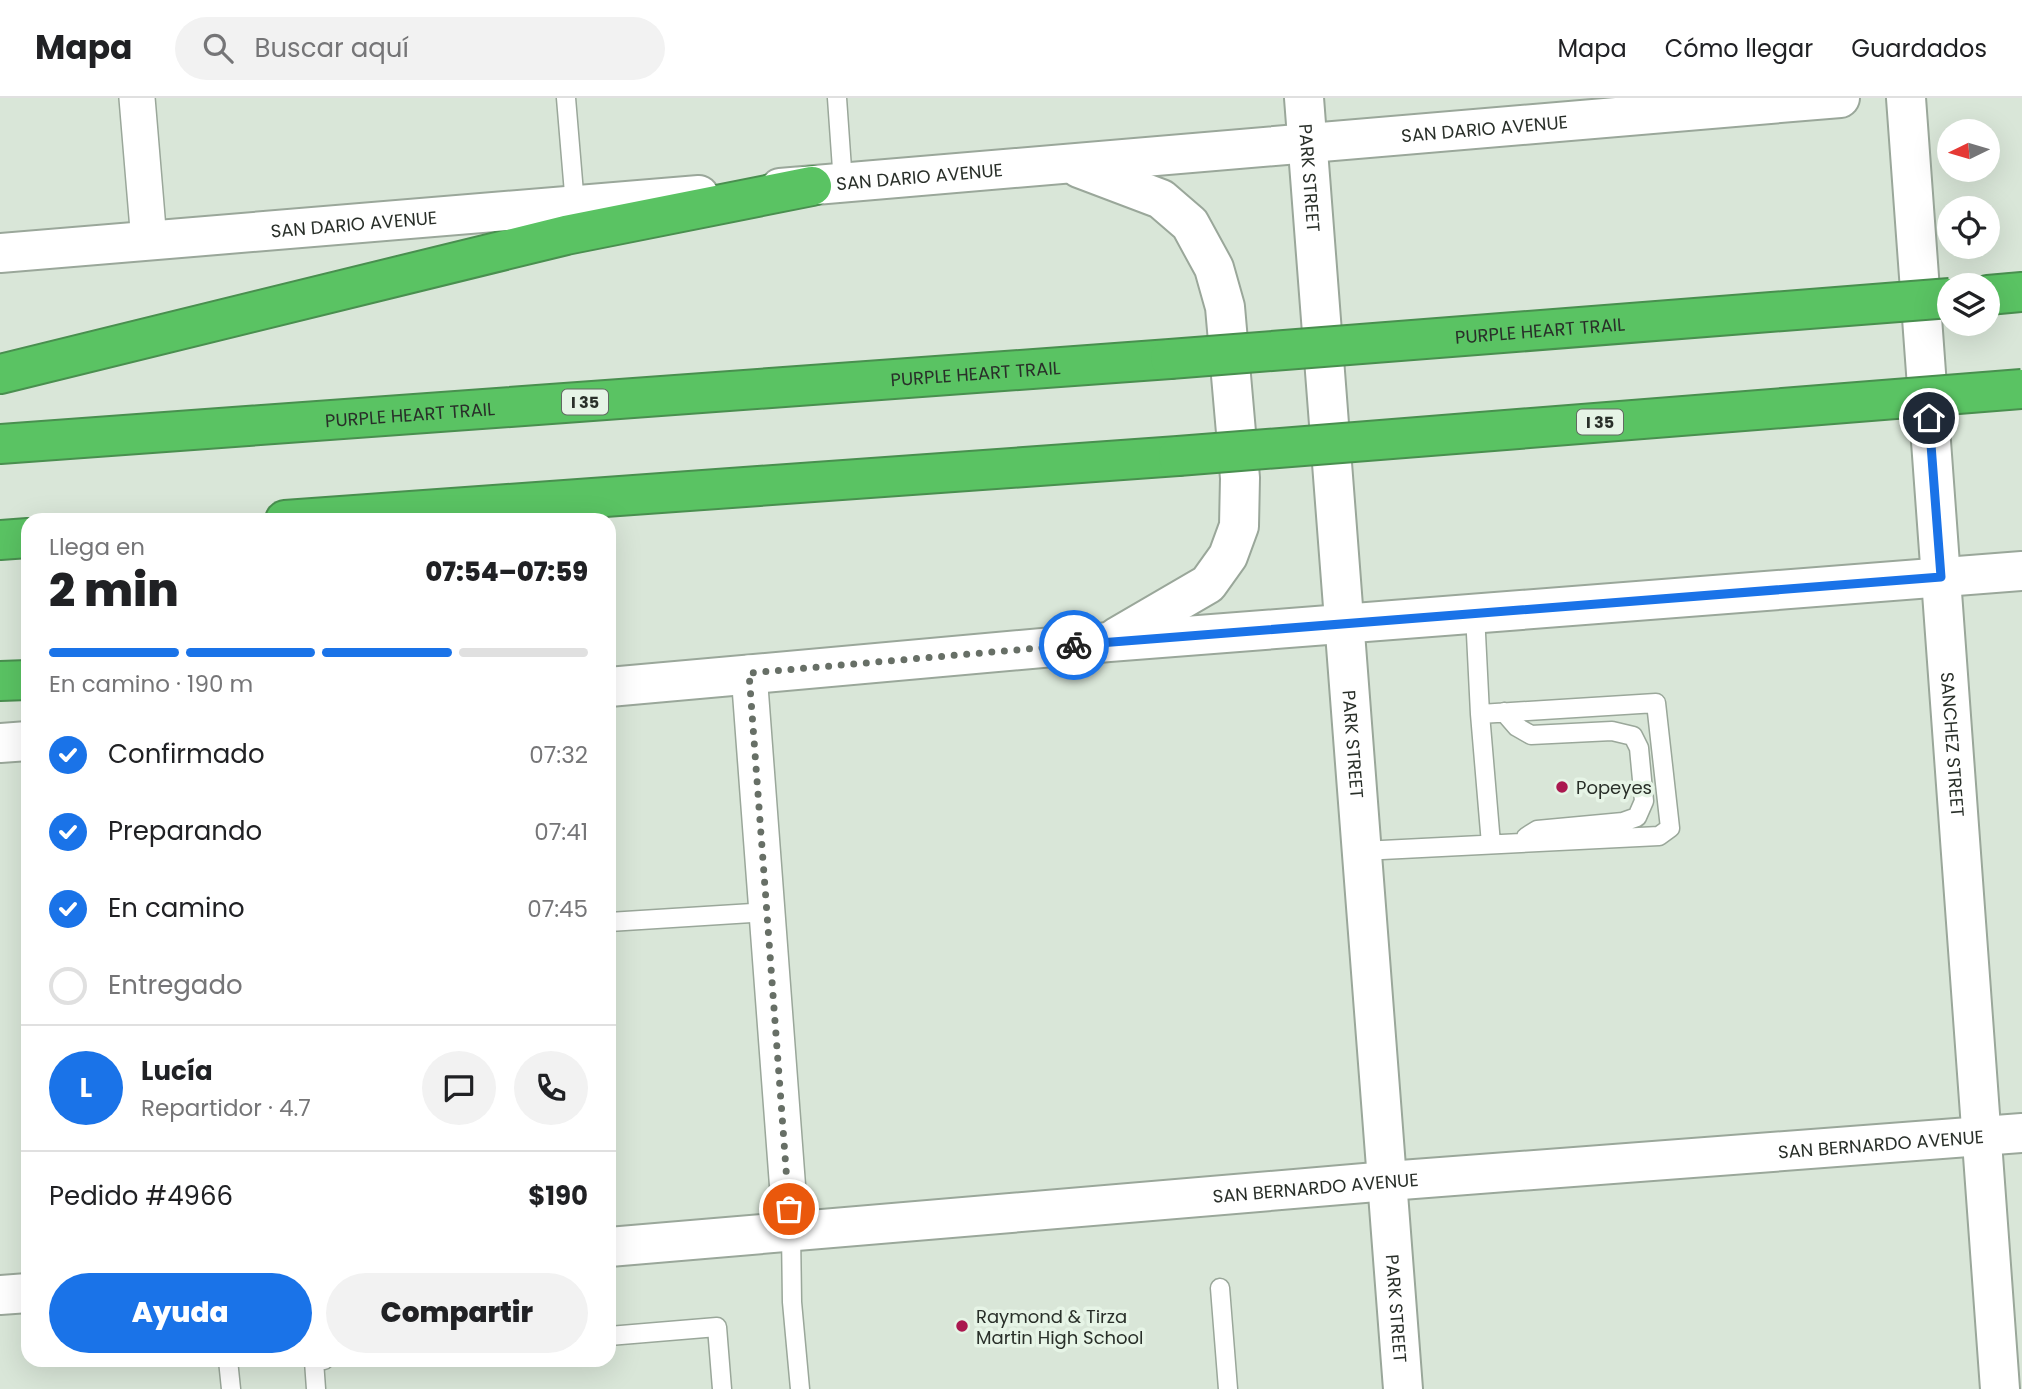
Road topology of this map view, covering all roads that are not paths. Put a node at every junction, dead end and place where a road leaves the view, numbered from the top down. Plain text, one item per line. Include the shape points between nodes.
1 (137, 98) edge
2 (566, 98) edge
3 (837, 98) edge
4 (1304, 98) edge
5 (1840, 98) edge
6 (1906, 98) edge
7 (1307, 145) junction
8 (1069, 164) junction
9 (827, 184) junction
10 (575, 205) junction
11 (149, 241) junction
12 (0, 253) edge
13 (2022, 292) edge
14 (2000, 294) edge
15 (1937, 299) edge
16 (0, 374) edge
17 (2022, 389) edge
18 (0, 444) edge
19 (383, 513) edge
20 (21, 538) edge
21 (0, 540) edge
22 (2022, 571) edge
23 (1941, 577) junction
24 (1475, 614) junction
25 (1345, 624) junction
26 (1109, 642) junction
27 (749, 673) junction
28 (21, 680) edge
29 (0, 681) edge
30 (616, 686) edge
31 (1504, 712) junction
32 (1480, 713) junction
33 (21, 742) edge
34 (0, 743) edge
35 (1518, 843) junction
36 (1491, 845) junction
37 (1363, 851) junction
38 (766, 912) junction
39 (616, 922) edge
40 (2022, 1133) edge
41 (1982, 1136) junction
42 (1388, 1181) junction
43 (791, 1232) junction
44 (616, 1246) edge
45 (1220, 1288) dead end
46 (21, 1294) edge
47 (0, 1295) edge
48 (616, 1335) edge
49 (229, 1367) edge
50 (314, 1367) edge
51 (231, 1389) edge
52 (316, 1389) edge
53 (722, 1389) edge
54 (800, 1389) edge
55 (1228, 1389) edge
56 (1403, 1389) edge
57 (2000, 1389) edge

1 - 11 street
2 - 10 lane
3 - 9 lane
4 - 7 main road, PARK STREET
5 - 7 main road, SAN DARIO AVENUE
6 - 23 main road, SANCHEZ STREET
7 - 8 main road, SAN DARIO AVENUE
7 - 25 main road, PARK STREET
8 - 9 main road, SAN DARIO AVENUE
8 - 26 main road via 1161,199 1189,224 1208,257 1225,307 1239,464 1239,526 1228,556 1208,584
9 - 10 main road, SAN DARIO AVENUE
9 - 16 highway via 566,235
10 - 11 main road, SAN DARIO AVENUE
11 - 12 main road, SAN DARIO AVENUE
13 - 14 highway
15 - 18 highway, PURPLE HEART TRAIL / I 35, bridge
17 - 19 highway, I 35, bridge
20 - 21 highway
22 - 23 main road
23 - 24 main road
23 - 41 main road, SANCHEZ STREET
24 - 25 main road
24 - 32 lane
25 - 26 main road
25 - 37 main road, PARK STREET
26 - 27 main road
27 - 30 main road
27 - 38 street
28 - 29 highway
31 - 32 lane
31 - 35 lane via 1531,735 1612,731 1633,736 1639,748 1644,801 1637,817 1537,831
31 - 35 lane via 1656,703 1670,828 1659,836
32 - 36 lane
33 - 34 main road
35 - 36 lane
36 - 37 lane
37 - 42 main road, PARK STREET
38 - 39 lane
38 - 43 street
40 - 41 main road, SAN BERNARDO AVENUE
41 - 42 main road, SAN BERNARDO AVENUE
41 - 57 main road, SANCHEZ STREET
42 - 43 main road, SAN BERNARDO AVENUE
42 - 56 main road, PARK STREET
43 - 44 main road, SAN BERNARDO AVENUE
43 - 54 lane
45 - 55 lane
46 - 47 main road
48 - 53 lane via 718,1327
49 - 51 lane
50 - 52 lane

